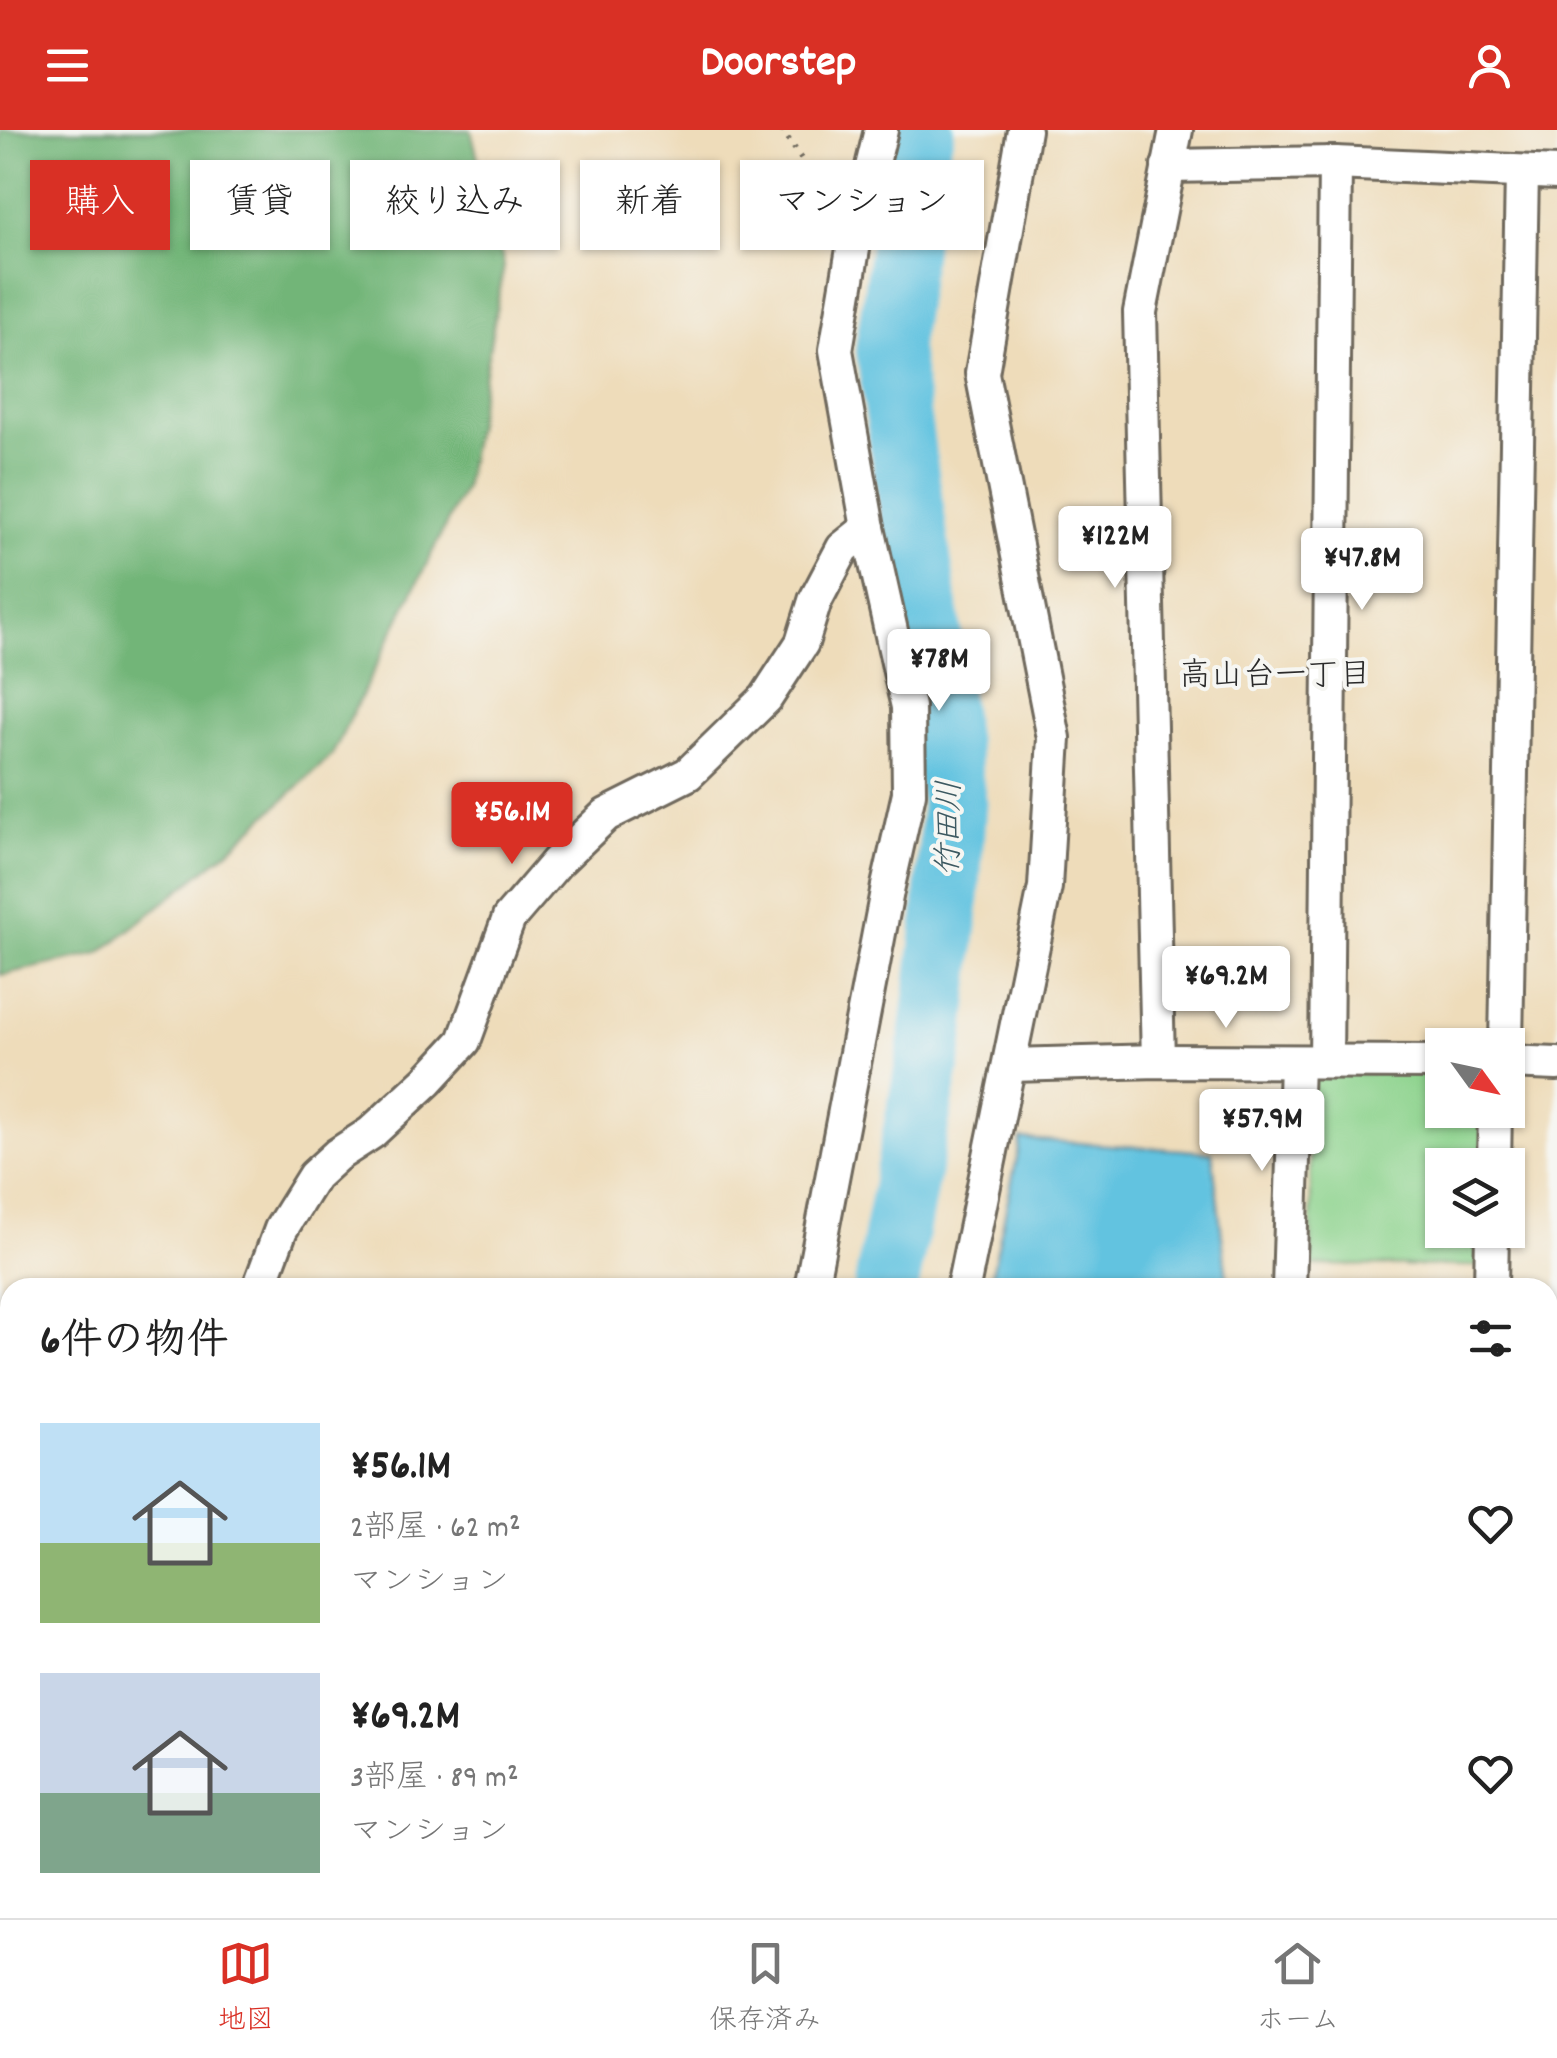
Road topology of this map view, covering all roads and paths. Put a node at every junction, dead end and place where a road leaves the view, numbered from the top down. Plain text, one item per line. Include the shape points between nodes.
1 (782, 130) edge
2 (881, 130) edge
3 (1024, 130) edge
4 (1176, 130) edge
5 (802, 160) edge
6 (873, 160) edge
7 (1335, 164) junction
8 (1168, 166) junction
9 (1522, 172) junction
10 (1557, 172) edge
11 (852, 250) edge
12 (868, 528) junction
13 (1506, 1028) edge
14 (1158, 1061) junction
15 (1311, 1062) junction
16 (1425, 1062) edge
17 (1525, 1063) edge
18 (1557, 1064) edge
19 (1010, 1065) junction
20 (1492, 1248) edge
21 (263, 1278) edge
22 (812, 1278) edge
23 (965, 1278) edge
24 (1290, 1278) edge
25 (1492, 1278) edge

1 - 5 path
2 - 6 street
3 - 19 street via 982,373 1054,738 1045,887
4 - 8 street
7 - 8 street
7 - 9 street
7 - 15 street
8 - 14 street via 1140,312
9 - 10 street
9 - 13 street
11 - 12 street via 836,350
12 - 21 street via 843,548 802,643 766,698 688,774 606,815 509,918 464,1041 370,1133 314,1176 281,1230
12 - 22 street via 908,708 909,793
14 - 15 street
14 - 19 street
15 - 16 street
15 - 24 street
17 - 18 street
19 - 23 street
20 - 25 street

